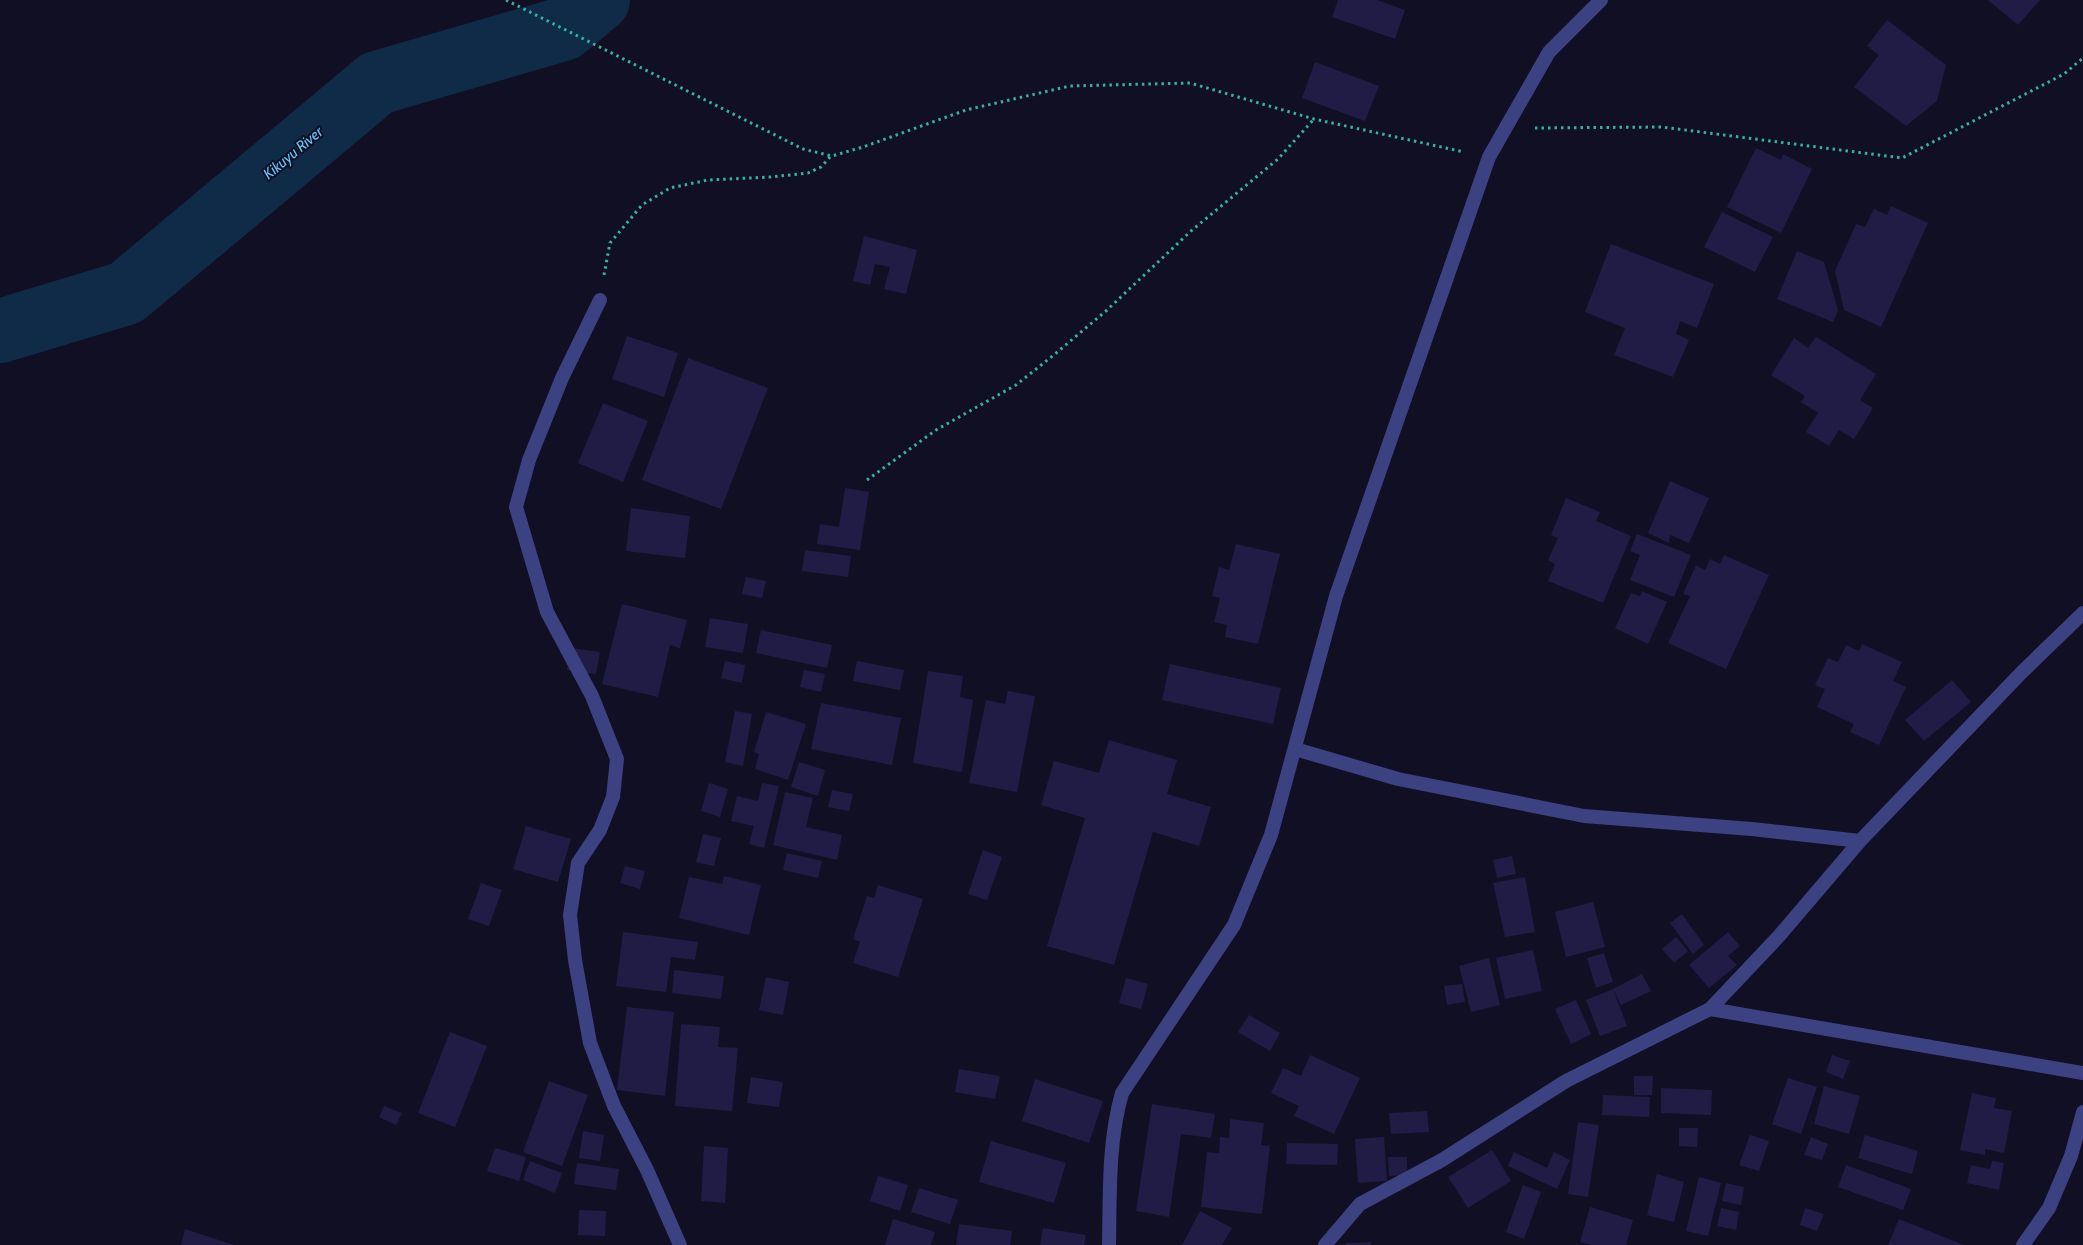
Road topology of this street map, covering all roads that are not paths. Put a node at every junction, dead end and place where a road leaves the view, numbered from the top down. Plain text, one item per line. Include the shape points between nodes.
1 (1601, 0) edge
2 (600, 300) road end
3 (2083, 613) edge
4 (1295, 749) junction
5 (1860, 841) junction
6 (1710, 1009) junction
7 (2083, 1074) edge
8 (2083, 1112) edge
9 (680, 1245) edge
10 (1109, 1245) edge
11 (1326, 1245) edge
12 (2023, 1245) edge

1 - 4 street via 1549,52 1489,157 1336,596
2 - 9 street via 562,378 528,460 516,506 547,612 592,696 617,759 613,797 600,830 578,863 570,915 590,1043 614,1106
3 - 5 street
4 - 5 street via 1398,779 1584,816
4 - 10 street via 1271,835 1234,925 1122,1093 1111,1158
5 - 6 street via 1779,936
6 - 7 street
6 - 11 street via 1566,1081 1442,1160 1360,1204
8 - 12 street via 2071,1156 2049,1208

